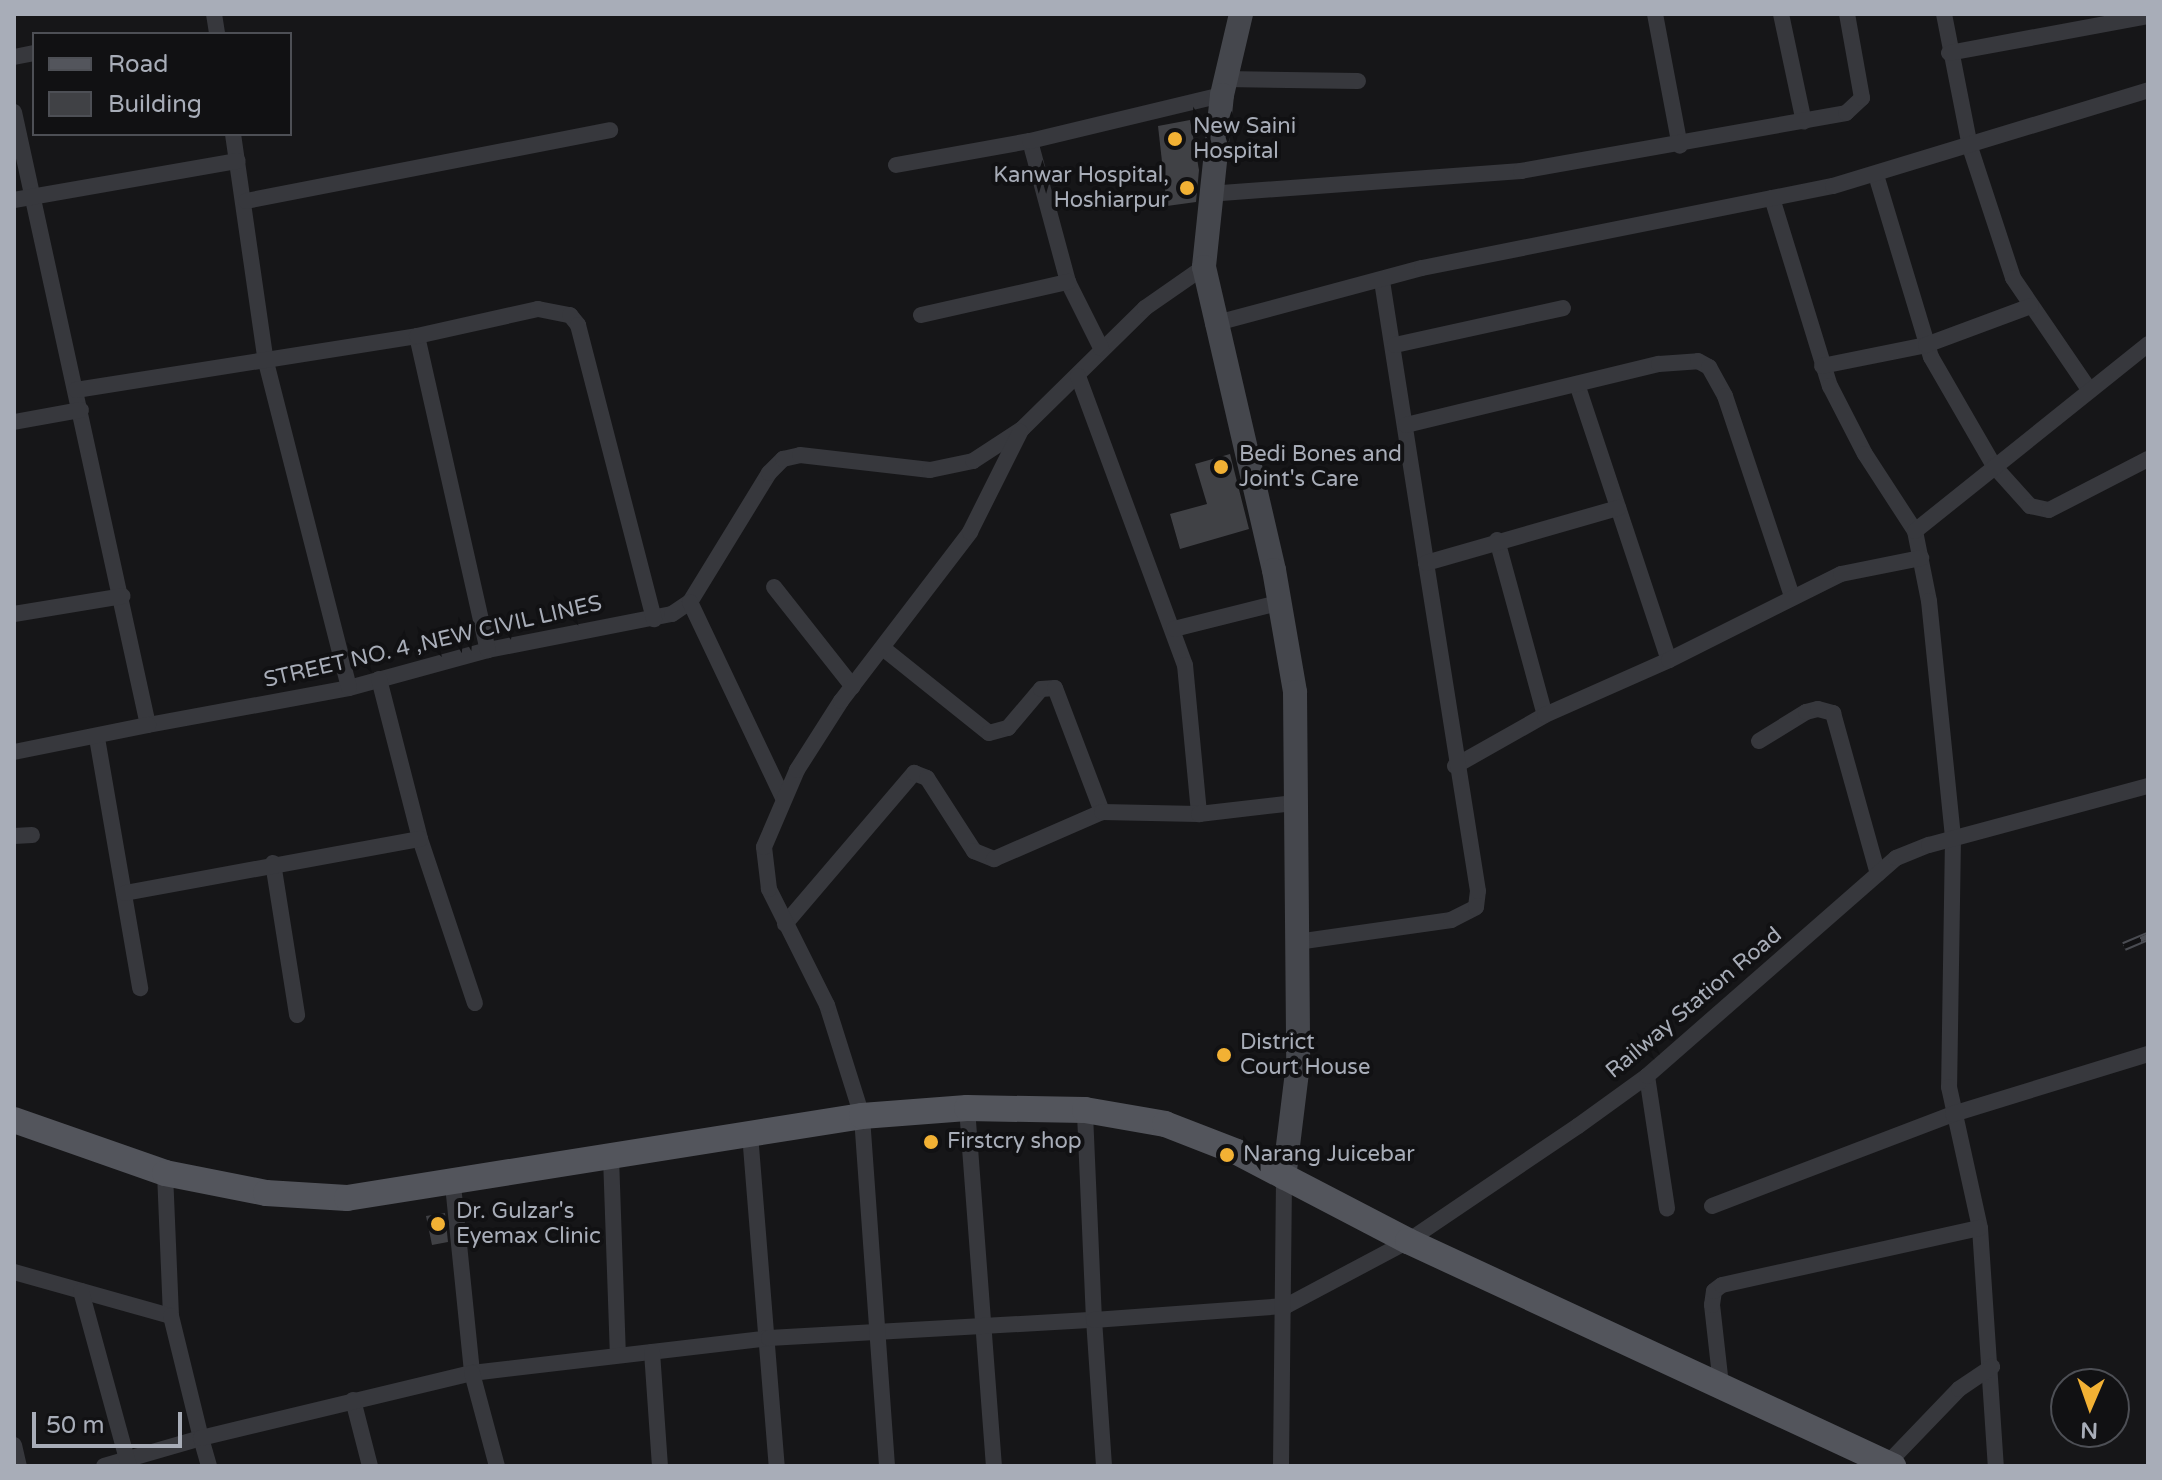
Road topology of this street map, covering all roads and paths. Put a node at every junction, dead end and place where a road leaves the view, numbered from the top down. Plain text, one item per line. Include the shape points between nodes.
1 (1241, 14) edge
2 (1655, 14) edge
3 (1781, 14) edge
4 (1847, 14) edge
5 (1944, 14) edge
6 (2148, 16) edge
7 (1949, 53) junction
8 (1358, 81) dead end
9 (1224, 87) junction
10 (2148, 90) edge
11 (14, 112) edge
12 (1804, 122) junction
13 (610, 130) dead end
14 (233, 136) edge
15 (1030, 141) junction
16 (1680, 146) junction
17 (1970, 147) junction
18 (238, 161) junction
19 (896, 165) dead end
20 (1876, 175) junction
21 (1208, 194) junction
22 (35, 196) junction
23 (1772, 198) junction
24 (14, 200) edge
25 (246, 201) junction
26 (1204, 267) junction
27 (1382, 281) junction
28 (1068, 282) junction
29 (2031, 306) junction
30 (1563, 308) dead end
31 (921, 315) dead end
32 (1213, 324) junction
33 (417, 336) junction
34 (2148, 344) edge
35 (1395, 345) junction
36 (1926, 345) junction
37 (1101, 348) junction
38 (266, 362) junction
39 (1822, 366) junction
40 (1078, 376) junction
41 (1577, 384) junction
42 (2088, 388) junction
43 (76, 390) junction
44 (81, 410) junction
45 (14, 422) edge
46 (1406, 425) junction
47 (1022, 429) junction
48 (2148, 459) edge
49 (1994, 466) junction
50 (1618, 508) junction
51 (1915, 531) junction
52 (1497, 540) junction
53 (1921, 558) junction
54 (1426, 563) junction
55 (774, 587) dead end
56 (123, 596) junction
57 (1792, 596) junction
58 (690, 602) junction
59 (1278, 603) junction
60 (14, 614) edge
61 (654, 619) junction
62 (1174, 629) junction
63 (884, 649) junction
64 (488, 650) junction
65 (1669, 660) junction
66 (379, 679) junction
67 (853, 687) junction
68 (349, 688) junction
69 (1545, 715) junction
70 (148, 725) junction
71 (97, 738) junction
72 (1759, 741) dead end
73 (14, 752) edge
74 (1455, 766) junction
75 (2148, 786) edge
76 (783, 798) junction
77 (1294, 803) junction
78 (1102, 812) junction
79 (1199, 814) junction
80 (32, 835) dead end
81 (14, 836) edge
82 (1953, 838) junction
83 (420, 839) junction
84 (273, 863) junction
85 (1878, 874) junction
86 (125, 893) junction
87 (785, 924) junction
88 (1297, 942) junction
89 (140, 988) dead end
90 (475, 1003) dead end
91 (297, 1015) dead end
92 (2148, 1054) edge
93 (1647, 1076) junction
94 (967, 1108) junction
95 (1085, 1110) junction
96 (1953, 1114) junction
97 (862, 1116) junction
98 (14, 1120) edge
99 (750, 1134) junction
100 (611, 1157) junction
101 (165, 1173) junction
102 (1284, 1178) junction
103 (453, 1185) junction
104 (1712, 1206) dead end
105 (1667, 1209) dead end
106 (1980, 1228) junction
107 (1408, 1241) junction
108 (14, 1272) edge
109 (81, 1291) junction
110 (1286, 1306) junction
111 (171, 1316) junction
112 (1094, 1320) junction
113 (984, 1330) junction
114 (877, 1332) junction
115 (769, 1338) junction
116 (652, 1352) junction
117 (618, 1355) junction
118 (1992, 1367) junction
119 (472, 1373) junction
120 (1721, 1385) junction
121 (353, 1400) junction
122 (201, 1438) junction
123 (14, 1445) edge
124 (128, 1463) edge
125 (1888, 1465) edge
126 (19, 1466) edge
127 (104, 1466) edge
128 (209, 1466) edge
129 (370, 1466) edge
130 (497, 1466) edge
131 (660, 1466) edge
132 (777, 1466) edge
133 (887, 1466) edge
134 (994, 1466) edge
135 (1104, 1466) edge
136 (1281, 1466) edge
137 (1996, 1466) edge

1 - 9 main road
2 - 16 street
3 - 12 street
4 - 12 street via 1862,98 1846,113
5 - 7 street
6 - 7 street
7 - 17 street
8 - 9 street
9 - 15 street
9 - 21 main road
10 - 17 street
11 - 22 street
12 - 16 street
13 - 25 street
14 - 18 street
15 - 19 street
15 - 28 street
16 - 21 street via 1521,171
17 - 20 street
17 - 29 street via 2013,278
18 - 22 street
18 - 25 street
20 - 23 street
20 - 36 street
21 - 26 main road
22 - 24 street
22 - 43 street
23 - 27 street via 1601,229
23 - 39 street
25 - 38 street
26 - 32 main road
26 - 37 street via 1172,286
27 - 32 street
27 - 35 street
28 - 31 street
28 - 37 street
29 - 36 street
29 - 42 street
30 - 35 street
32 - 59 main road
33 - 38 street
33 - 61 street via 538,309 570,315 578,325
33 - 64 street
34 - 42 street
35 - 46 street
36 - 39 street
36 - 49 street
37 - 40 street
38 - 43 street
38 - 68 street
39 - 51 street via 1865,454
40 - 47 street
40 - 62 street
41 - 46 street
41 - 50 street
41 - 57 street via 1685,360 1709,367 1725,396
42 - 49 street
43 - 44 street
44 - 45 street
44 - 56 street
46 - 54 street
47 - 58 street via 952,468 800,455 783,459 769,473
47 - 63 street via 970,532
48 - 49 street via 2049,510 2030,506
49 - 51 street
50 - 52 street
50 - 65 street
51 - 53 street
52 - 54 street
52 - 69 street
53 - 57 street via 1841,574
53 - 82 street via 1938,666
54 - 74 street
55 - 67 street
56 - 60 street
56 - 70 street
57 - 65 street
58 - 61 street, STREET NO. 4 ,NEW CIVIL LINES
58 - 76 street
59 - 62 street
59 - 77 main road via 1295,692
61 - 64 street, STREET NO. 4 ,NEW CIVIL LINES via 609,623
62 - 79 street via 1189,684
63 - 67 street
63 - 78 street via 989,733 1008,728 1041,689 1055,688
64 - 66 street, STREET NO. 4 ,NEW CIVIL LINES
65 - 69 street
66 - 68 street, STREET NO. 4 ,NEW CIVIL LINES
66 - 83 street
67 - 76 street
68 - 70 street, STREET NO. 4 ,NEW CIVIL LINES
69 - 74 street
70 - 71 street, STREET NO. 4 ,NEW CIVIL LINES
71 - 73 street, STREET NO. 4 ,NEW CIVIL LINES
71 - 86 street
72 - 85 street via 1806,712 1833,713
74 - 88 street via 1478,891 1476,907 1451,920
75 - 82 street, Railway Station Road
76 - 87 street via 769,826 763,864
77 - 79 street
77 - 88 main road
78 - 79 street
78 - 87 street via 994,859 974,851 927,778 914,773
80 - 81 street
82 - 85 street, Railway Station Road via 1914,850
82 - 96 street via 1948,1065
83 - 84 street
83 - 90 street
84 - 86 street
84 - 91 street
85 - 93 street, Railway Station Road
86 - 89 street
87 - 97 street via 827,1005
88 - 102 main road via 1298,1064
92 - 96 street
93 - 105 street
93 - 107 street, Railway Station Road
94 - 95 main road
94 - 97 main road
94 - 113 street
95 - 102 main road via 1165,1124 1237,1152
95 - 112 street
96 - 104 street
96 - 106 street
97 - 99 main road
97 - 114 street
98 - 101 main road
99 - 100 main road
99 - 115 street
100 - 103 main road
100 - 117 street
101 - 103 main road via 266,1193 335,1197
101 - 111 street
102 - 107 main road
102 - 110 street
103 - 119 street
106 - 118 street
106 - 120 street via 1722,1285 1714,1291 1712,1305
107 - 110 street, Railway Station Road
107 - 120 main road
108 - 109 street
109 - 111 street
109 - 124 street
110 - 112 street
110 - 136 street
111 - 122 street
112 - 113 street
112 - 135 street
113 - 114 street
113 - 134 street
114 - 115 street
114 - 133 street
115 - 116 street
115 - 132 street
116 - 117 street
116 - 131 street
117 - 119 street
118 - 125 street via 1959,1389
118 - 137 street
119 - 121 street
119 - 130 street
120 - 125 main road
121 - 122 street
121 - 129 street
122 - 124 street
122 - 128 street
123 - 126 street
124 - 127 street

